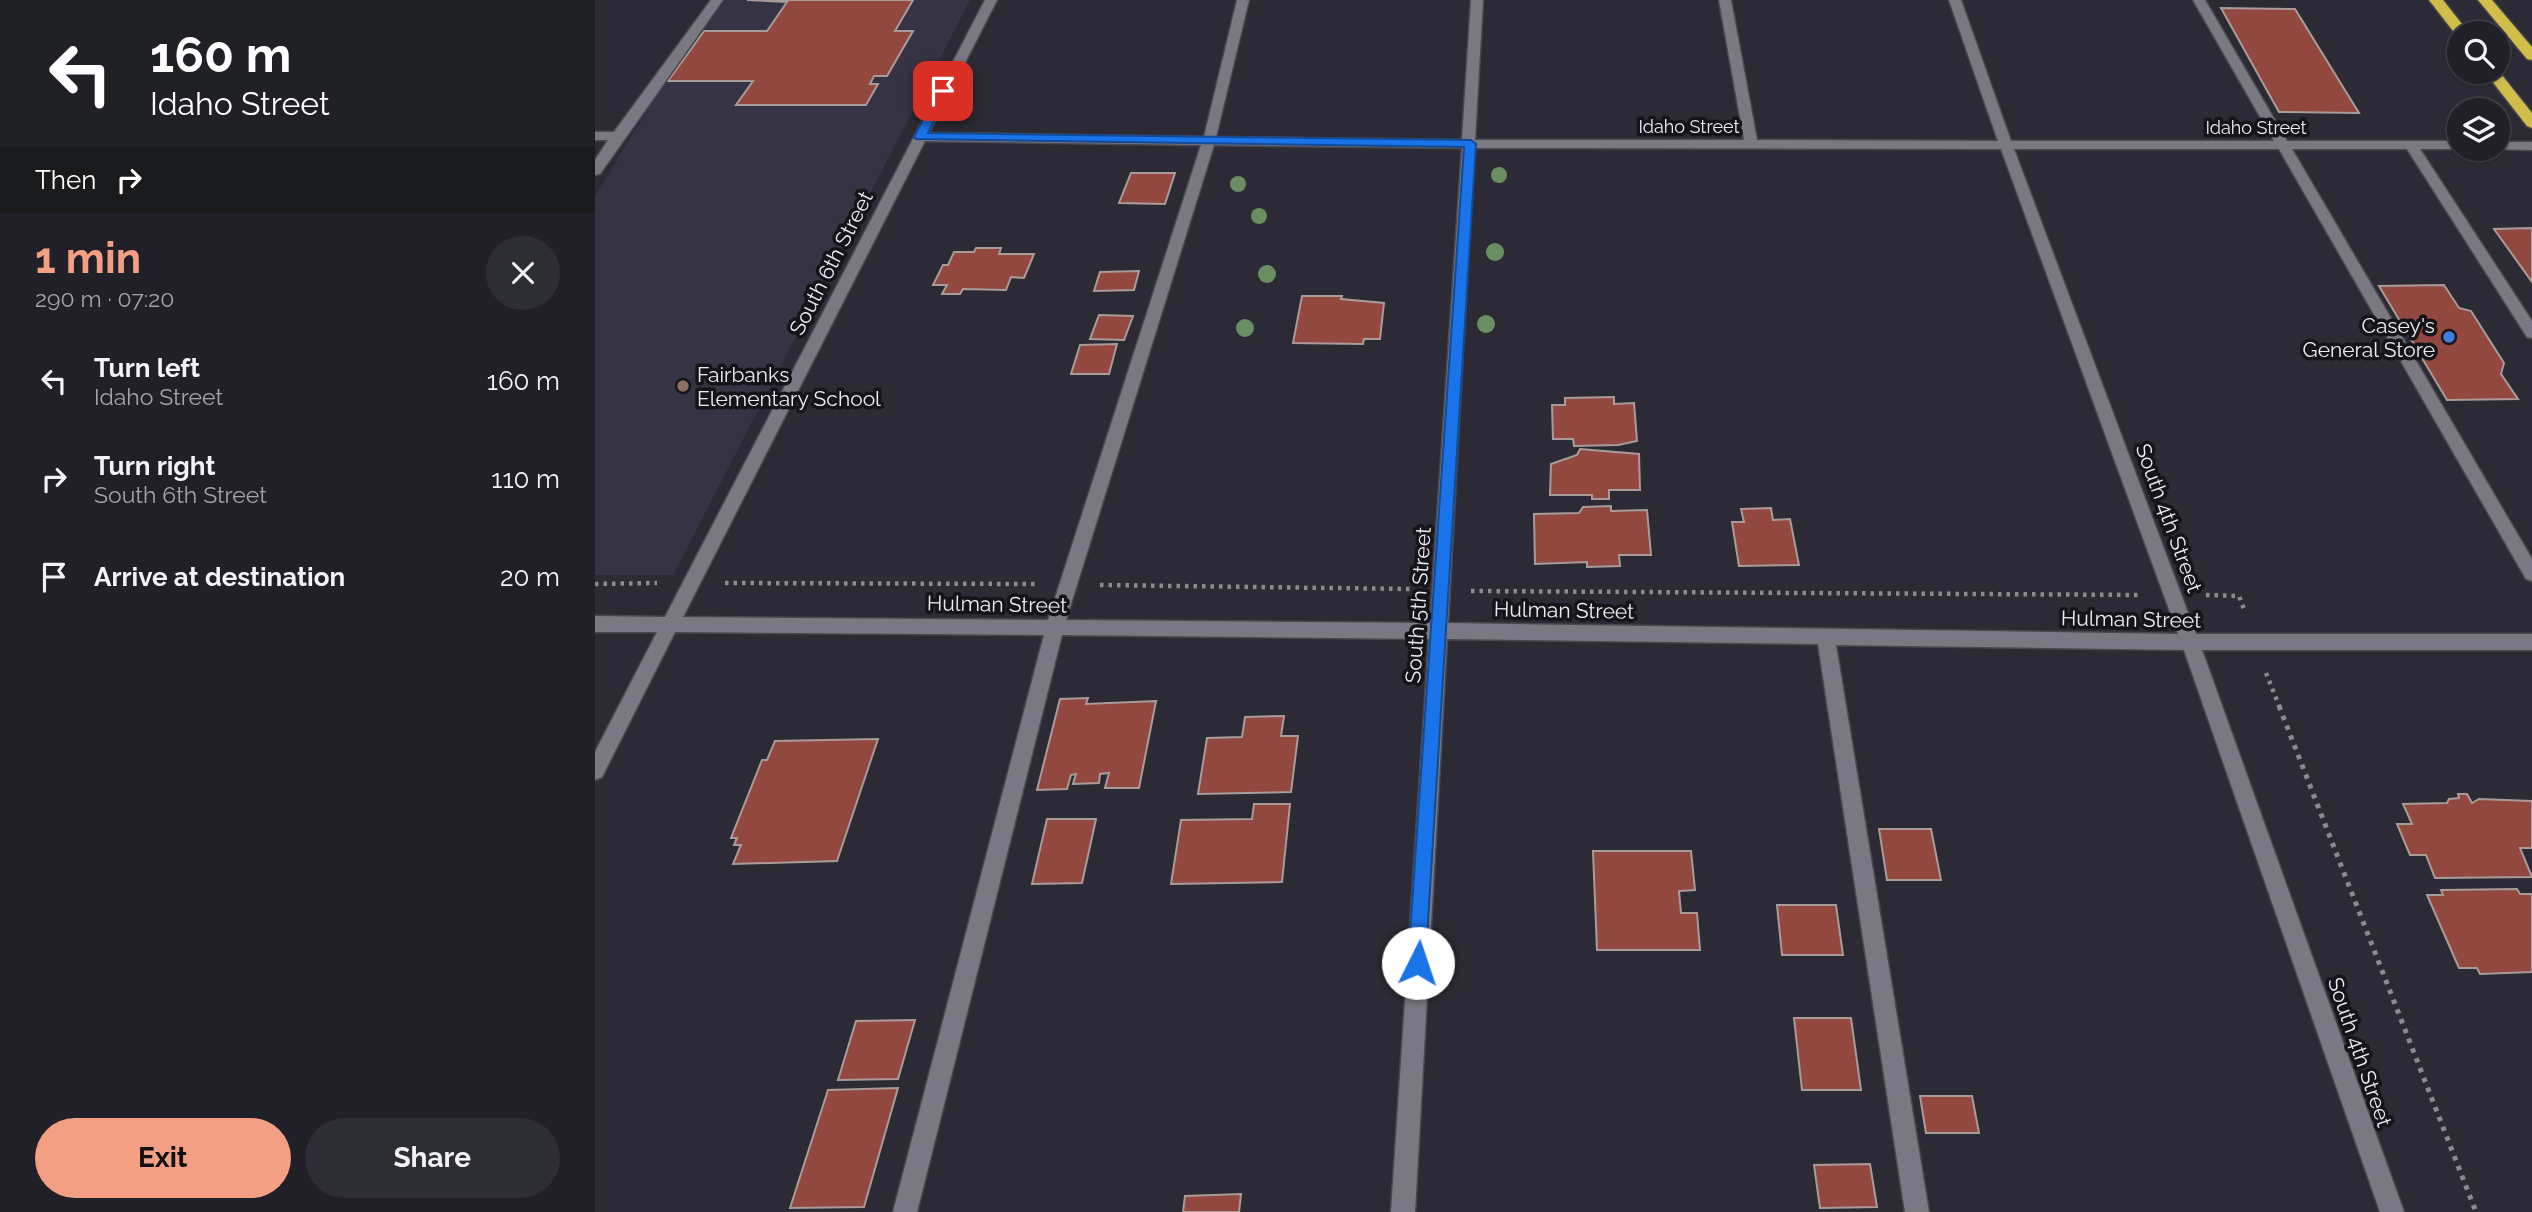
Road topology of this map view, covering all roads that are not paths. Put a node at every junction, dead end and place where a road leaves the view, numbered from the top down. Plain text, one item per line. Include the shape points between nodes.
1 (717, 0) edge
2 (991, 0) edge
3 (1243, 0) edge
4 (1477, 0) edge
5 (1725, 0) edge
6 (1955, 0) edge
7 (2199, 0) edge
8 (2436, 0) edge
9 (2485, 0) edge
10 (2453, 21) edge
11 (2532, 56) edge
12 (2501, 84) edge
13 (2532, 123) edge
14 (618, 135) junction
15 (595, 136) edge
16 (920, 137) junction
17 (1209, 141) junction
18 (2005, 142) junction
19 (1751, 143) junction
20 (1471, 144) junction
21 (2281, 144) junction
22 (2411, 145) junction
23 (2447, 145) edge
24 (2510, 145) edge
25 (2532, 146) edge
26 (595, 171) edge
27 (2532, 333) edge
28 (2532, 574) edge
29 (669, 623) junction
30 (595, 624) edge
31 (1055, 627) junction
32 (1439, 631) junction
33 (1826, 637) junction
34 (2190, 642) junction
35 (2532, 642) edge
36 (595, 771) edge
37 (905, 1212) edge
38 (1403, 1212) edge
39 (1917, 1212) edge
40 (2392, 1212) edge

1 - 14 street
2 - 16 street, South 6th Street
3 - 17 street
4 - 20 street, South 5th Street
5 - 19 street
6 - 18 street, South 4th Street
7 - 21 street
8 - 10 highway
9 - 11 highway
12 - 13 highway
14 - 15 street
14 - 26 street
16 - 17 street, Idaho Street
16 - 29 street, South 6th Street
17 - 20 street, Idaho Street
17 - 31 street
18 - 19 street, Idaho Street
18 - 21 street, Idaho Street
18 - 34 street, South 4th Street
19 - 20 street, Idaho Street
20 - 32 street, South 5th Street
21 - 22 street, Idaho Street
21 - 28 street
22 - 23 street, Idaho Street
22 - 27 street
24 - 25 street
29 - 30 street, Hulman Street
29 - 31 street, Hulman Street
29 - 36 street, South 6th Street
31 - 32 street, Hulman Street
31 - 37 street
32 - 33 street, Hulman Street
32 - 38 street, South 5th Street
33 - 34 street, Hulman Street
33 - 39 street
34 - 35 street, Hulman Street
34 - 40 street, South 4th Street

